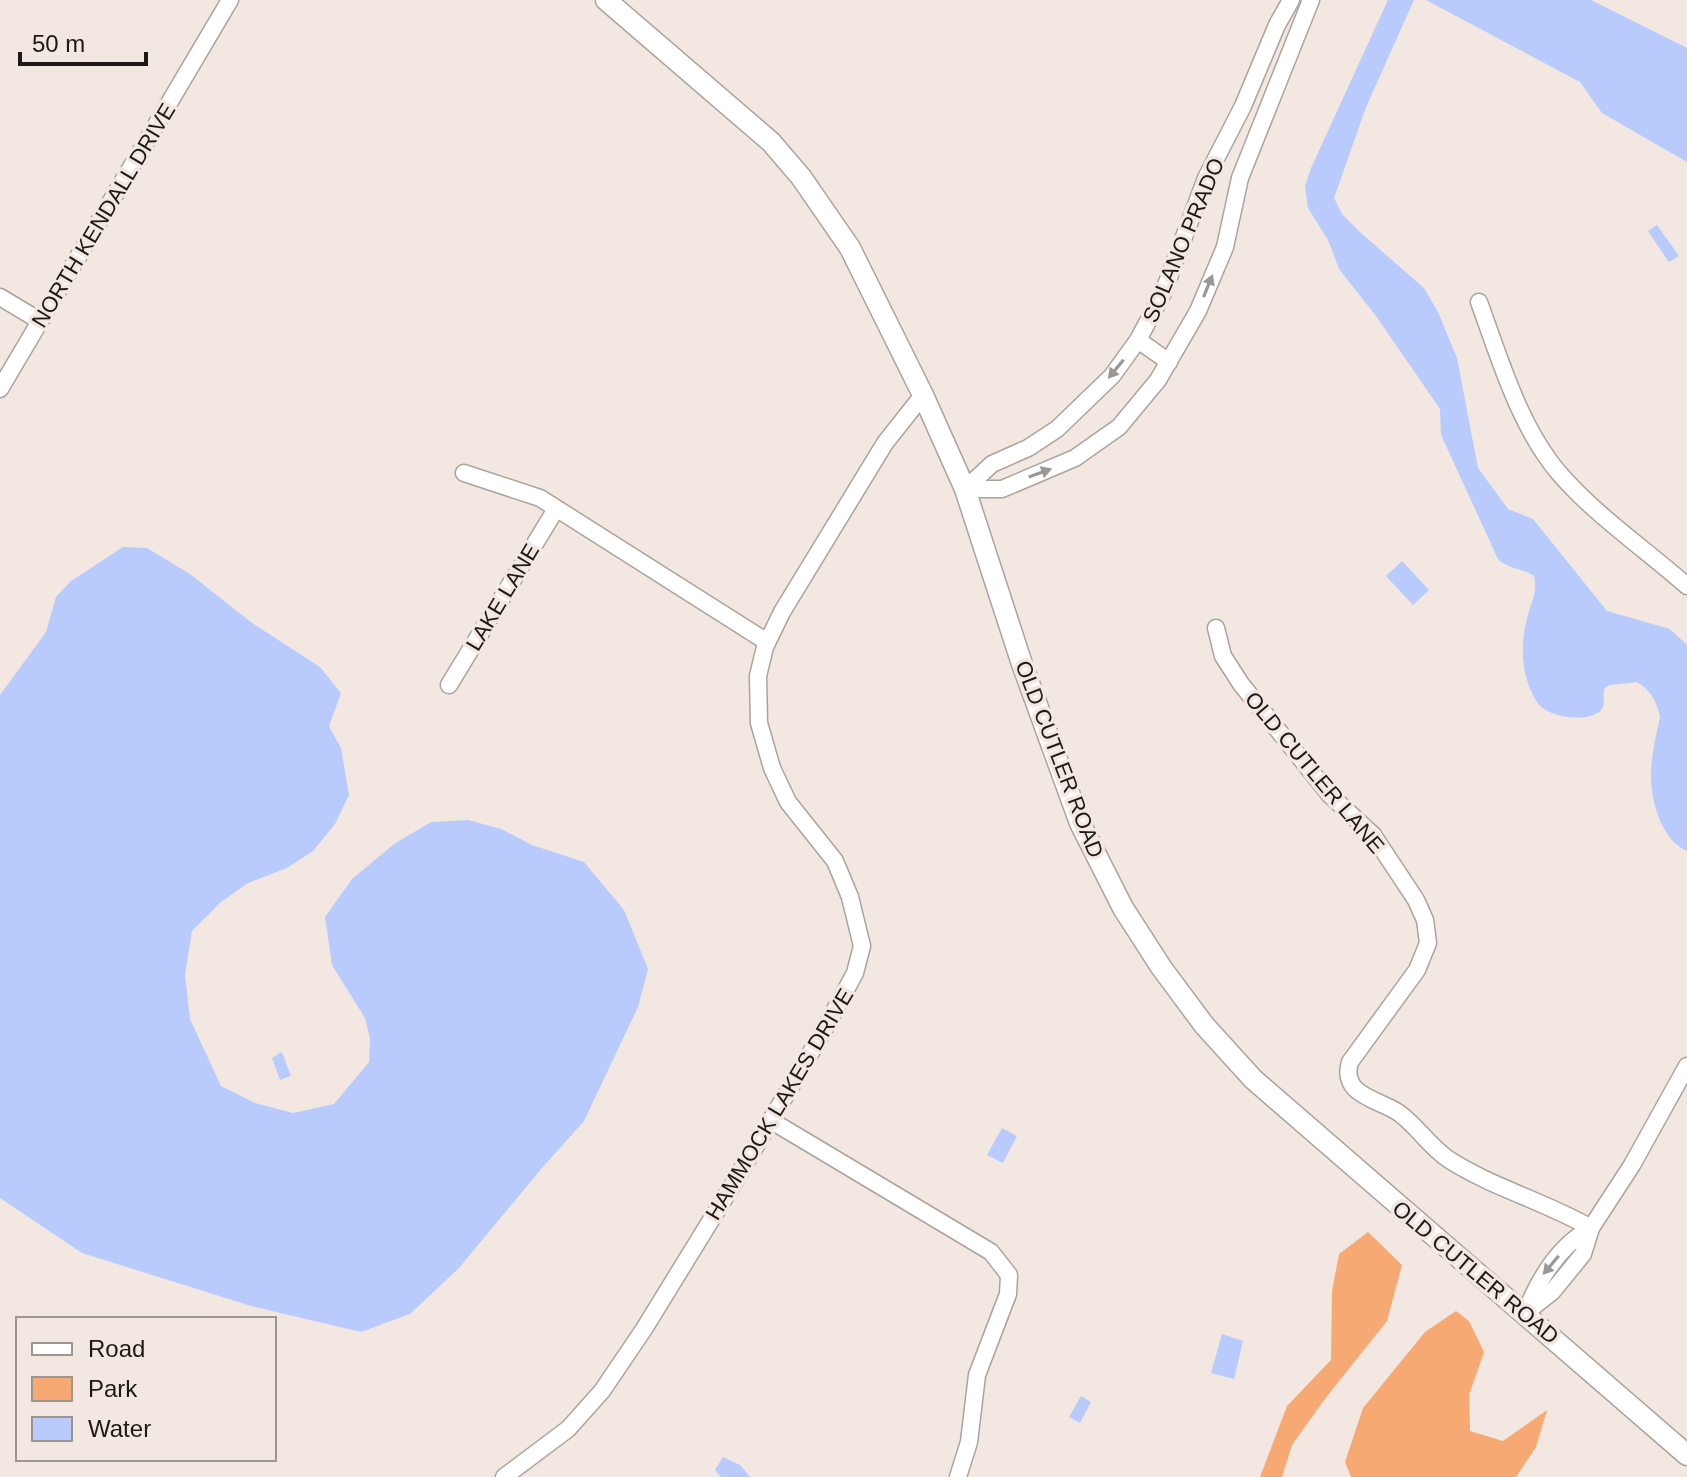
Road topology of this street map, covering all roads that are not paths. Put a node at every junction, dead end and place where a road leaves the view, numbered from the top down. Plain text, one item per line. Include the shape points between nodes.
1 (230, 0) edge
2 (606, 0) edge
3 (1291, 0) edge
4 (1311, 0) edge
5 (1277, 25) junction
6 (1297, 35) junction
7 (1235, 122) junction
8 (1258, 133) junction
9 (0, 297) edge
10 (1479, 302) dead end
11 (40, 321) junction
12 (1138, 340) junction
13 (1169, 362) junction
14 (0, 389) edge
15 (923, 395) junction
16 (464, 473) dead end
17 (965, 489) junction
18 (556, 509) junction
19 (1687, 586) edge
20 (1216, 628) dead end
21 (767, 642) junction
22 (449, 685) dead end
23 (1687, 1066) edge
24 (770, 1120) junction
25 (1591, 1228) junction
26 (1525, 1313) junction
27 (1687, 1455) edge
28 (504, 1477) edge
29 (958, 1477) edge

1 - 11 street, NORTH KENDALL DRIVE
2 - 15 main road, OLD CUTLER ROAD via 771,142 801,177 850,248
3 - 5 street, SOLANO PRADO
4 - 6 street, SOLANO PRADO
5 - 6 street
5 - 7 street, SOLANO PRADO
6 - 8 street, SOLANO PRADO
7 - 8 street
7 - 12 street, SOLANO PRADO
13 -> 8 street, SOLANO PRADO via 1225,247 1240,178
9 - 11 street
10 - 19 street via 1514,393 1548,458 1583,497
11 - 14 street, NORTH KENDALL DRIVE
12 - 13 street
12 -> 17 street, SOLANO PRADO via 1112,376 1057,429 992,464
17 -> 13 street, SOLANO PRADO via 1002,489 1091,449 1128,418
15 - 17 main road, OLD CUTLER ROAD
15 - 21 street, HAMMOCK LAKES DRIVE via 885,443
16 - 18 street via 540,498
17 - 26 main road, OLD CUTLER ROAD via 1080,823 1123,908 1161,967 1253,1079
18 - 21 street
18 - 22 street, LAKE LANE
20 - 25 street, OLD CUTLER LANE via 1223,656 1241,684 1330,795 1373,835 1425,920 1424,956 1350,1062 1352,1085 1404,1116 1447,1158
21 - 24 street, HAMMOCK LAKES DRIVE via 757,692 765,746 788,802 842,875 862,946 846,992
23 - 25 street
24 - 28 street, HAMMOCK LAKES DRIVE via 644,1329 588,1409
24 - 29 street via 991,1252 1009,1275 1008,1294 977,1375 969,1442
25 - 26 street via 1583,1254 1552,1292
26 - 27 main road, OLD CUTLER ROAD

